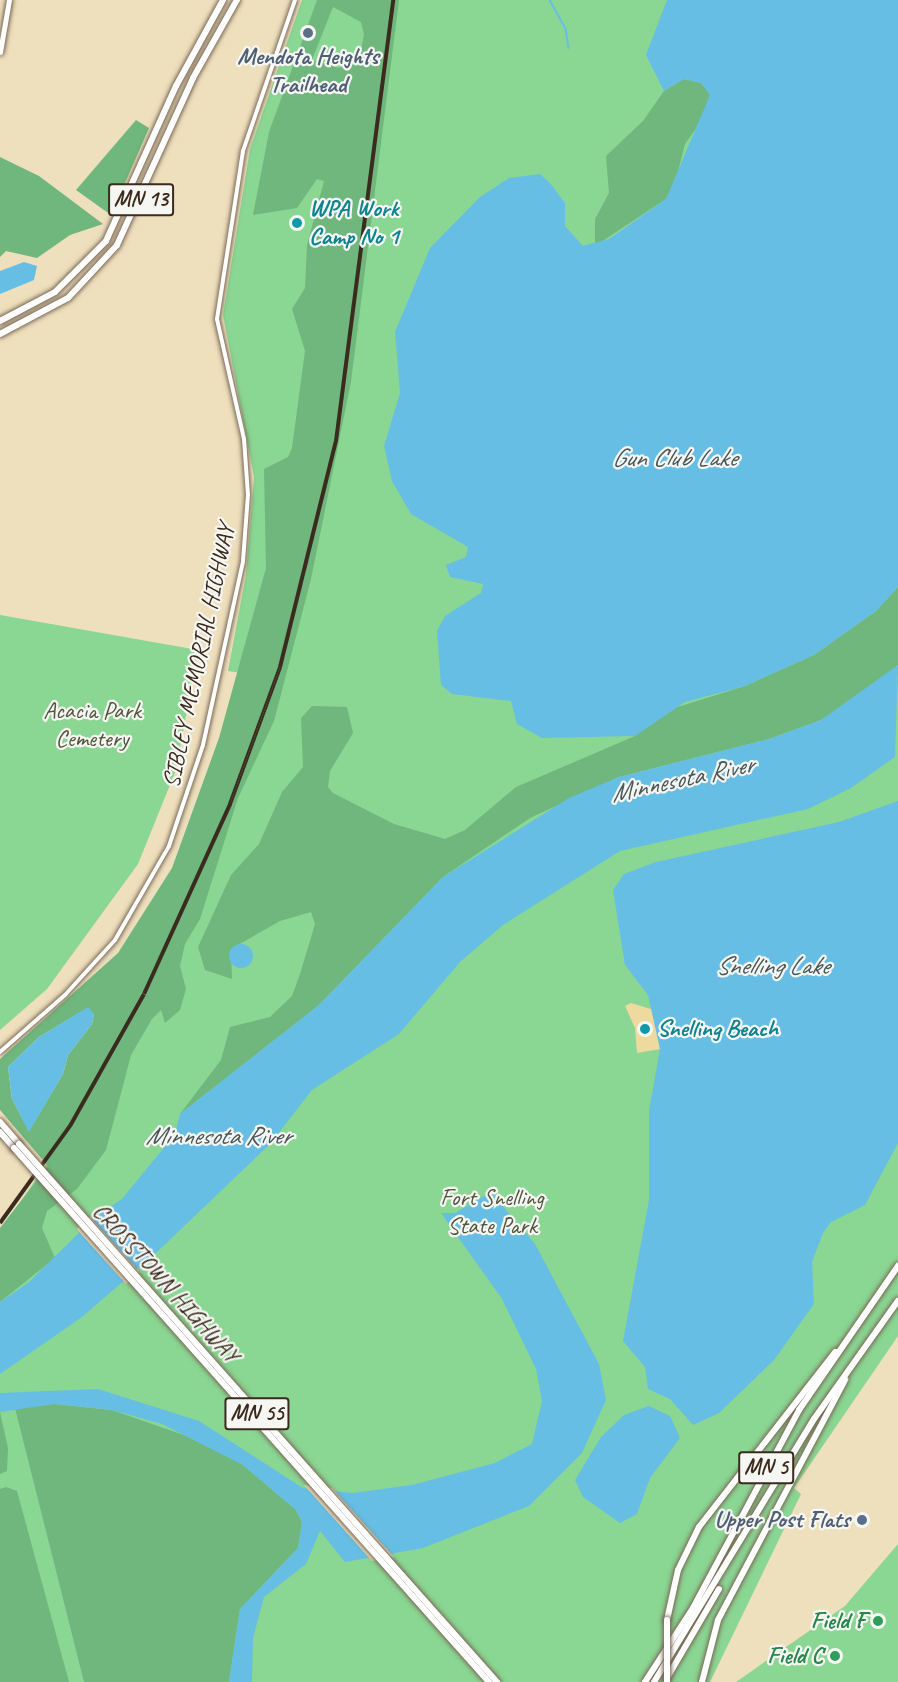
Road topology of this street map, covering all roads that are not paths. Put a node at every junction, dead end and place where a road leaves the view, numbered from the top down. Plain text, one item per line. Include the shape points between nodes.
1 (9, 0) edge
2 (223, 0) edge
3 (237, 0) edge
4 (295, 0) edge
5 (0, 52) edge
6 (0, 321) edge
7 (0, 334) edge
8 (0, 1052) edge
9 (0, 1122) edge
10 (0, 1132) edge
11 (16, 1146) junction
12 (898, 1266) edge
13 (898, 1301) edge
14 (846, 1341) junction
15 (852, 1366) junction
16 (738, 1548) junction
17 (489, 1682) edge
18 (497, 1682) edge
19 (645, 1682) edge
20 (654, 1682) edge
21 (666, 1682) edge
22 (702, 1682) edge

1 - 5 main road
2 - 6 highway, MN 13 via 176,86 106,241 55,292
3 - 7 highway, MN 13 via 190,85 117,245 68,298
4 - 8 street, SIBLEY MEMORIAL HIGHWAY via 243,151 217,319 244,439 248,495 243,561 203,745 169,846 115,940 65,995
9 - 11 highway, CROSSTOWN HIGHWAY / MN 55
10 - 11 highway, CROSSTOWN HIGHWAY / MN 55
11 - 17 highway, MN 55, bridge
11 - 18 highway, CROSSTOWN HIGHWAY / MN 55, bridge
12 - 14 highway, MN 5
13 - 15 highway, MN 5
14 - 19 highway, MN 5 via 795,1416 688,1616
14 - 21 highway, bridge via 699,1527 678,1570 667,1620
15 - 16 highway, MN 5 via 814,1419
15 - 22 highway via 718,1620
16 - 20 highway, MN 5
16 - 21 highway

